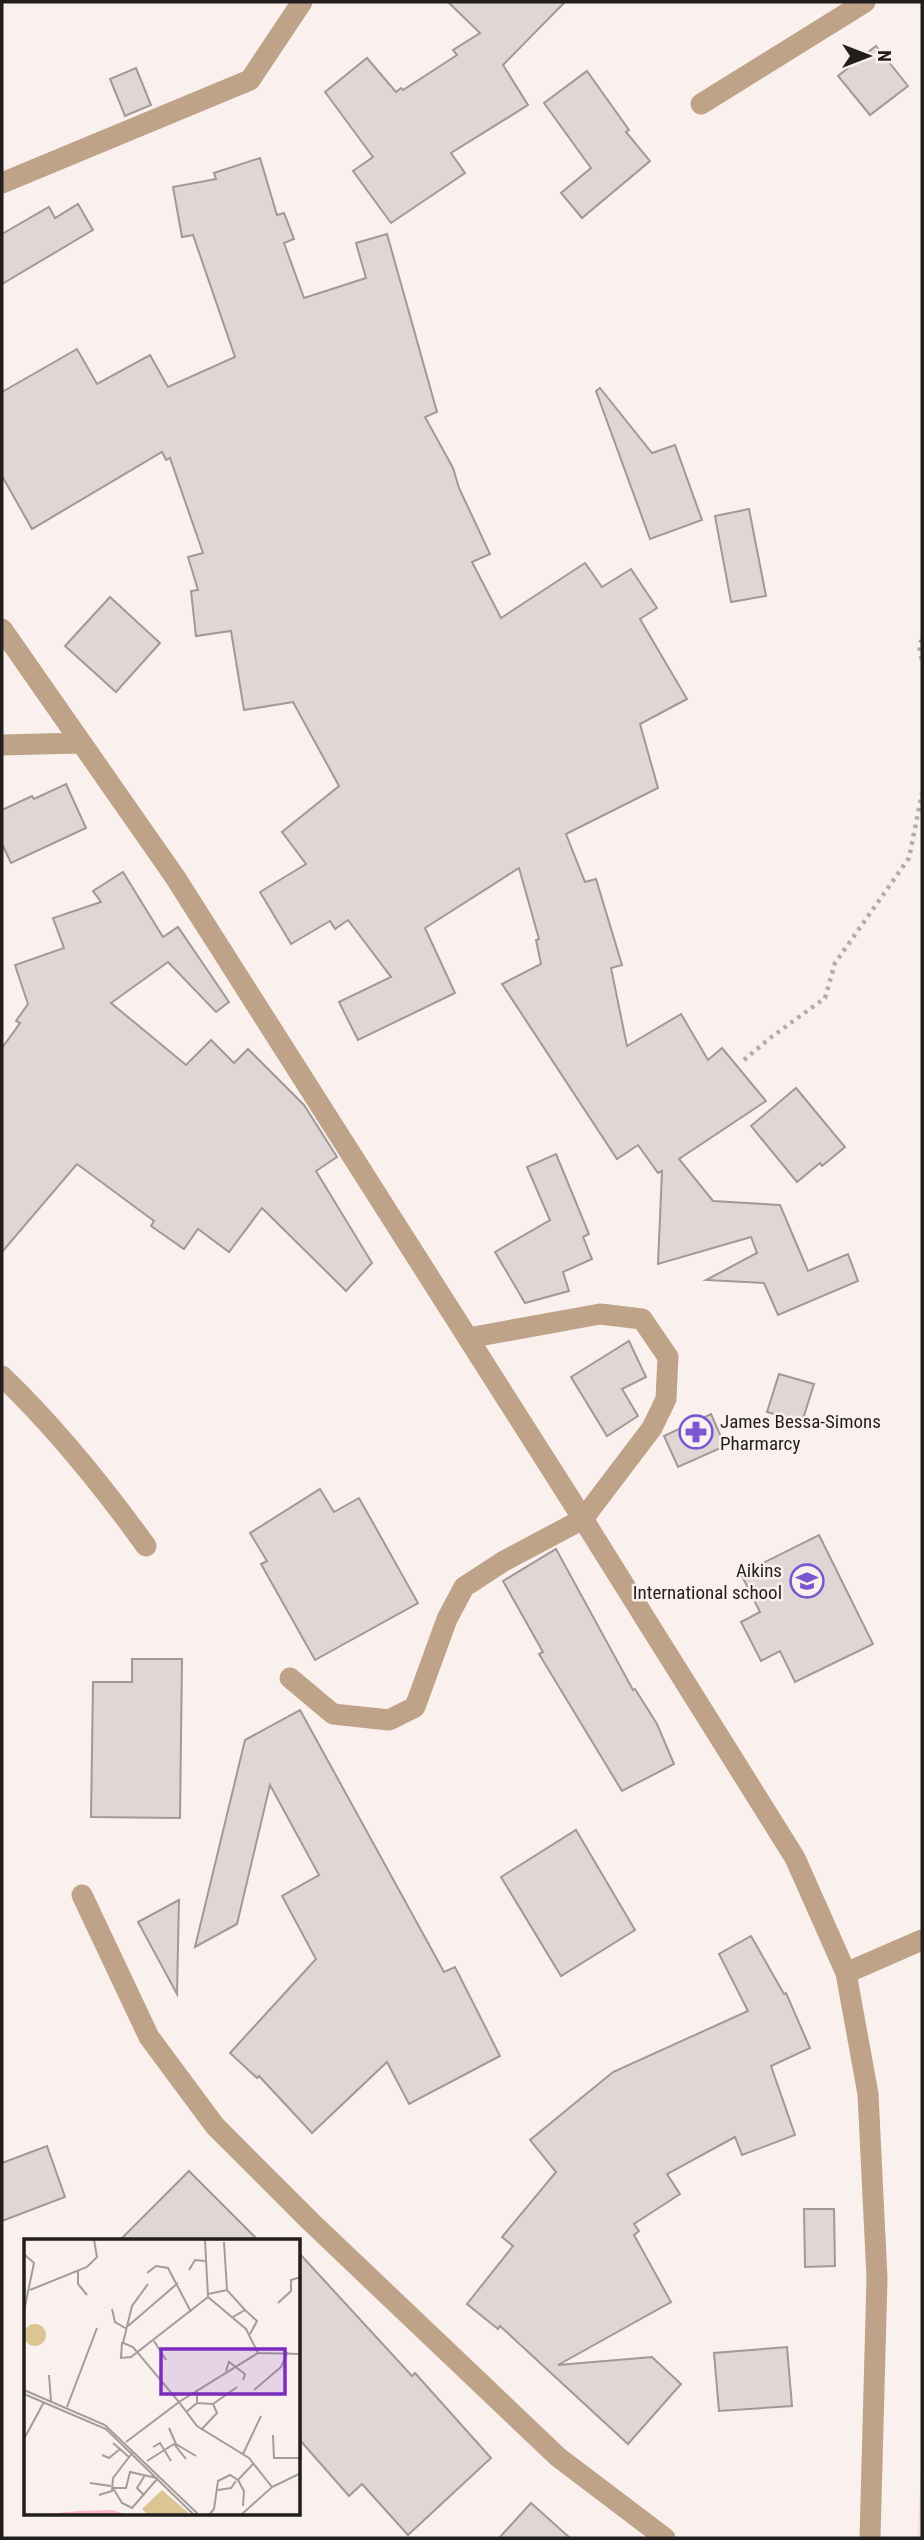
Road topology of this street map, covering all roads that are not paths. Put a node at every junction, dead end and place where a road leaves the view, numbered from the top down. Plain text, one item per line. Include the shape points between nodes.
1 (302, 2) edge
2 (865, 2) edge
3 (701, 104) dead end
4 (2, 183) edge
5 (2, 629) edge
6 (80, 744) junction
7 (2, 745) edge
8 (468, 1338) junction
9 (2, 1376) edge
10 (583, 1519) junction
11 (146, 1546) dead end
12 (290, 1678) dead end
13 (82, 1895) dead end
14 (922, 1940) edge
15 (846, 1973) junction
16 (665, 2538) edge
17 (870, 2538) edge

1 - 4 street via 250,80
2 - 3 street
5 - 6 street
6 - 7 street
6 - 8 street via 175,877
8 - 10 street
8 - 10 street via 600,1314 642,1319 668,1357 666,1399 652,1428
9 - 11 street via 99,1482
10 - 12 street via 504,1560 464,1587 447,1619 415,1707 389,1720 333,1714
10 - 15 street via 795,1858
13 - 16 street via 149,2037 215,2126 558,2458
14 - 15 street
15 - 17 street via 868,2094 877,2278

